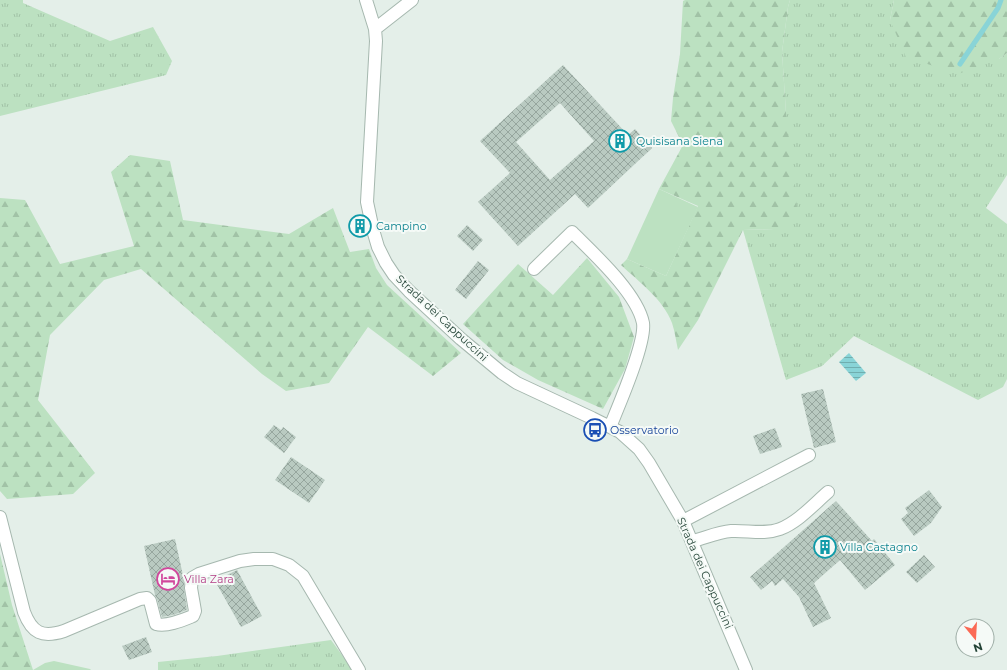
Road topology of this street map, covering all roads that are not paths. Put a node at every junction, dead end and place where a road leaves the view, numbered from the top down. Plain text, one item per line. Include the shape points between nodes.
1 (366, 0) edge
2 (412, 0) edge
3 (375, 29) junction
4 (534, 269) dead end
5 (610, 427) junction
6 (809, 455) dead end
7 (828, 492) dead end
8 (0, 518) edge
9 (683, 521) junction
10 (693, 541) junction
11 (359, 670) edge
12 (746, 670) edge

1 - 3 street, Strada dei Cappuccini
2 - 3 street
3 - 5 street, Strada dei Cappuccini via 376,57 367,202 378,247 386,263 409,291 502,373 517,383
4 - 5 street via 572,232 618,279 637,309 643,322 642,335
5 - 9 street, Strada dei Cappuccini via 625,436 643,454
6 - 9 street
7 - 10 street via 794,522 779,530 729,531
8 - 11 street via 24,612 35,630 42,634 52,635 64,631 147,598 156,624 164,625 194,616 192,578 240,561 273,559 288,564 303,576
9 - 10 street, Strada dei Cappuccini
10 - 12 street, Strada dei Cappuccini

